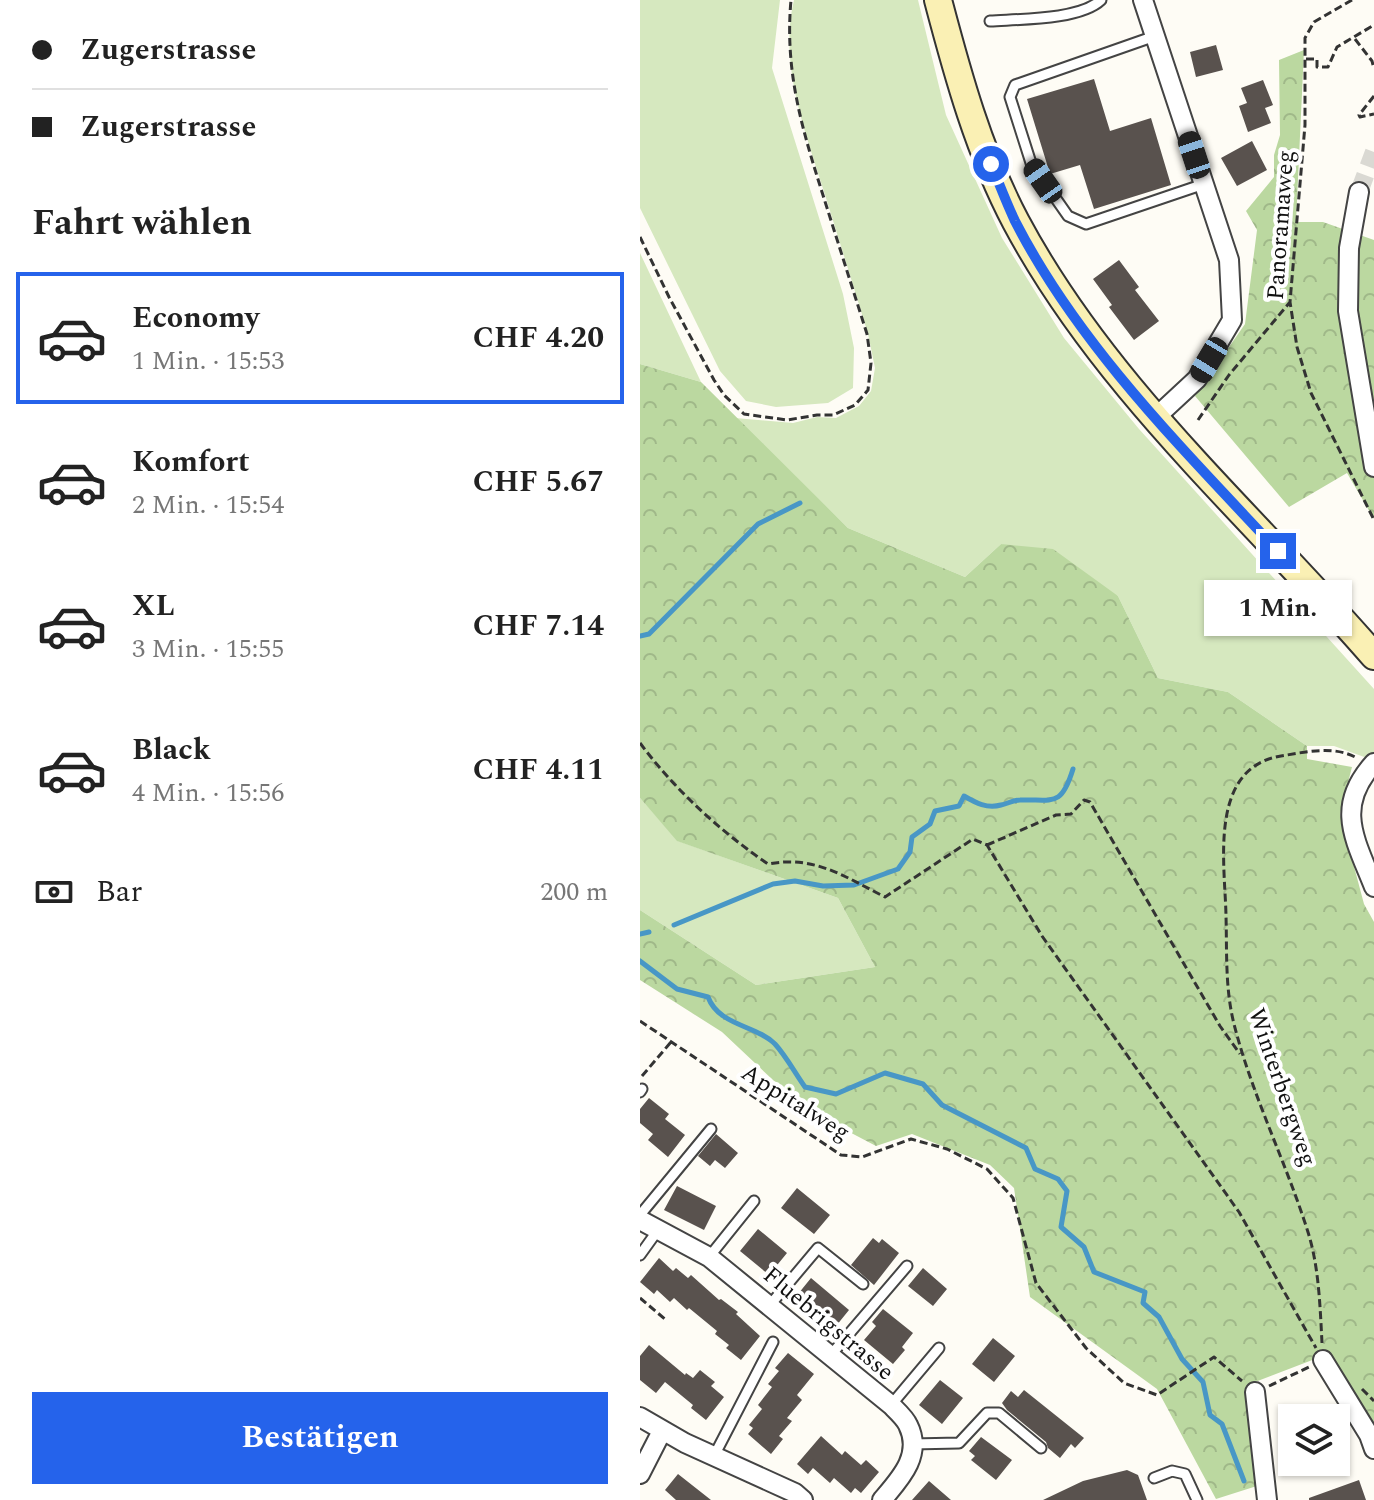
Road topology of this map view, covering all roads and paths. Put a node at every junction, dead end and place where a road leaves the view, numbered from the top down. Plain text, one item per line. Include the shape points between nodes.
1 (791, 0) edge
2 (938, 0) edge
3 (1101, 0) edge
4 (1143, 0) edge
5 (1352, 0) edge
6 (990, 21) dead end
7 (1374, 25) edge
8 (1155, 36) junction
9 (1354, 38) junction
10 (1306, 59) junction
11 (1374, 69) edge
12 (1374, 96) edge
13 (1374, 114) edge
14 (1204, 184) junction
15 (1359, 192) tunnel mouth
16 (640, 237) edge
17 (1290, 302) junction
18 (1155, 418) junction
19 (1198, 420) dead end
20 (1374, 467) edge
21 (1374, 520) edge
22 (1374, 656) edge
23 (640, 743) edge
24 (1373, 765) edge
25 (987, 845) junction
26 (1374, 887) edge
27 (640, 1021) edge
28 (671, 1042) junction
29 (1243, 1057) junction
30 (641, 1087) edge
31 (711, 1129) dead end
32 (754, 1201) dead end
33 (640, 1218) edge
34 (658, 1230) junction
35 (640, 1255) edge
36 (709, 1257) junction
37 (907, 1266) dead end
38 (863, 1284) dead end
39 (640, 1298) edge
40 (770, 1305) junction
41 (666, 1320) dead end
42 (773, 1342) dead end
43 (939, 1348) dead end
44 (830, 1356) junction
45 (1323, 1360) junction
46 (1255, 1392) junction
47 (891, 1405) junction
48 (640, 1417) edge
49 (662, 1431) junction
50 (912, 1444) junction
51 (1041, 1448) dead end
52 (1374, 1449) edge
53 (714, 1456) junction
54 (640, 1474) edge
55 (1154, 1478) dead end
56 (796, 1498) edge
57 (882, 1500) edge
58 (1197, 1500) edge
59 (1267, 1500) edge

1 - 16 path via 790,68 812,163 867,334 868,390 855,405 833,415 787,420 744,414 714,380
2 - 18 main road via 967,109 1015,220 1085,330
3 - 6 lane via 1093,8 1051,16
4 - 8 street
5 - 10 path, Panoramaweg via 1314,22 1305,38
7 - 9 path
8 - 14 street
8 - 14 lane via 1015,85 1010,97 1031,163 1068,216 1086,224
9 - 10 path via 1337,47 1328,67
9 - 11 path
10 - 17 path, Panoramaweg
12 - 13 path via 1359,115
14 - 18 street via 1229,260 1232,320 1197,379
15 - 20 street via 1349,248 1348,311
17 - 19 path
17 - 21 path, Panoramaweg via 1311,393
18 - 22 main road
23 - 25 path via 664,776 768,864 807,861 885,897 973,839
24 - 26 street via 1354,791 1350,814
24 - 29 path, Winterbergweg via 1333,749 1271,757 1250,769 1235,788 1223,833 1226,974
25 - 29 path via 1056,815 1071,814 1084,800 1090,802
25 - 45 path via 1042,936 1239,1212
27 - 28 path, Appitalweg
28 - 30 path
28 - 46 path, Appitalweg via 841,1155 862,1157 911,1139 987,1169 1013,1198 1036,1283 1086,1348 1124,1383 1157,1395 1214,1357
29 - 45 path, Winterbergweg via 1308,1232 1320,1297
31 - 33 lane
32 - 36 lane
33 - 34 street, Fluebrigstrasse
34 - 35 lane
34 - 36 street, Fluebrigstrasse
36 - 40 street, Fluebrigstrasse
37 - 44 lane
38 - 40 lane via 818,1248
39 - 41 path
40 - 44 street, Fluebrigstrasse
42 - 53 lane
43 - 47 lane
44 - 47 street, Fluebrigstrasse
45 - 46 path
45 - 52 street
46 - 59 street
47 - 50 street, Fluebrigstrasse via 908,1426
48 - 49 street
49 - 53 street
49 - 54 street
50 - 51 lane via 959,1443 993,1412
50 - 57 street via 906,1472
53 - 56 street
55 - 58 lane via 1172,1471 1185,1474

